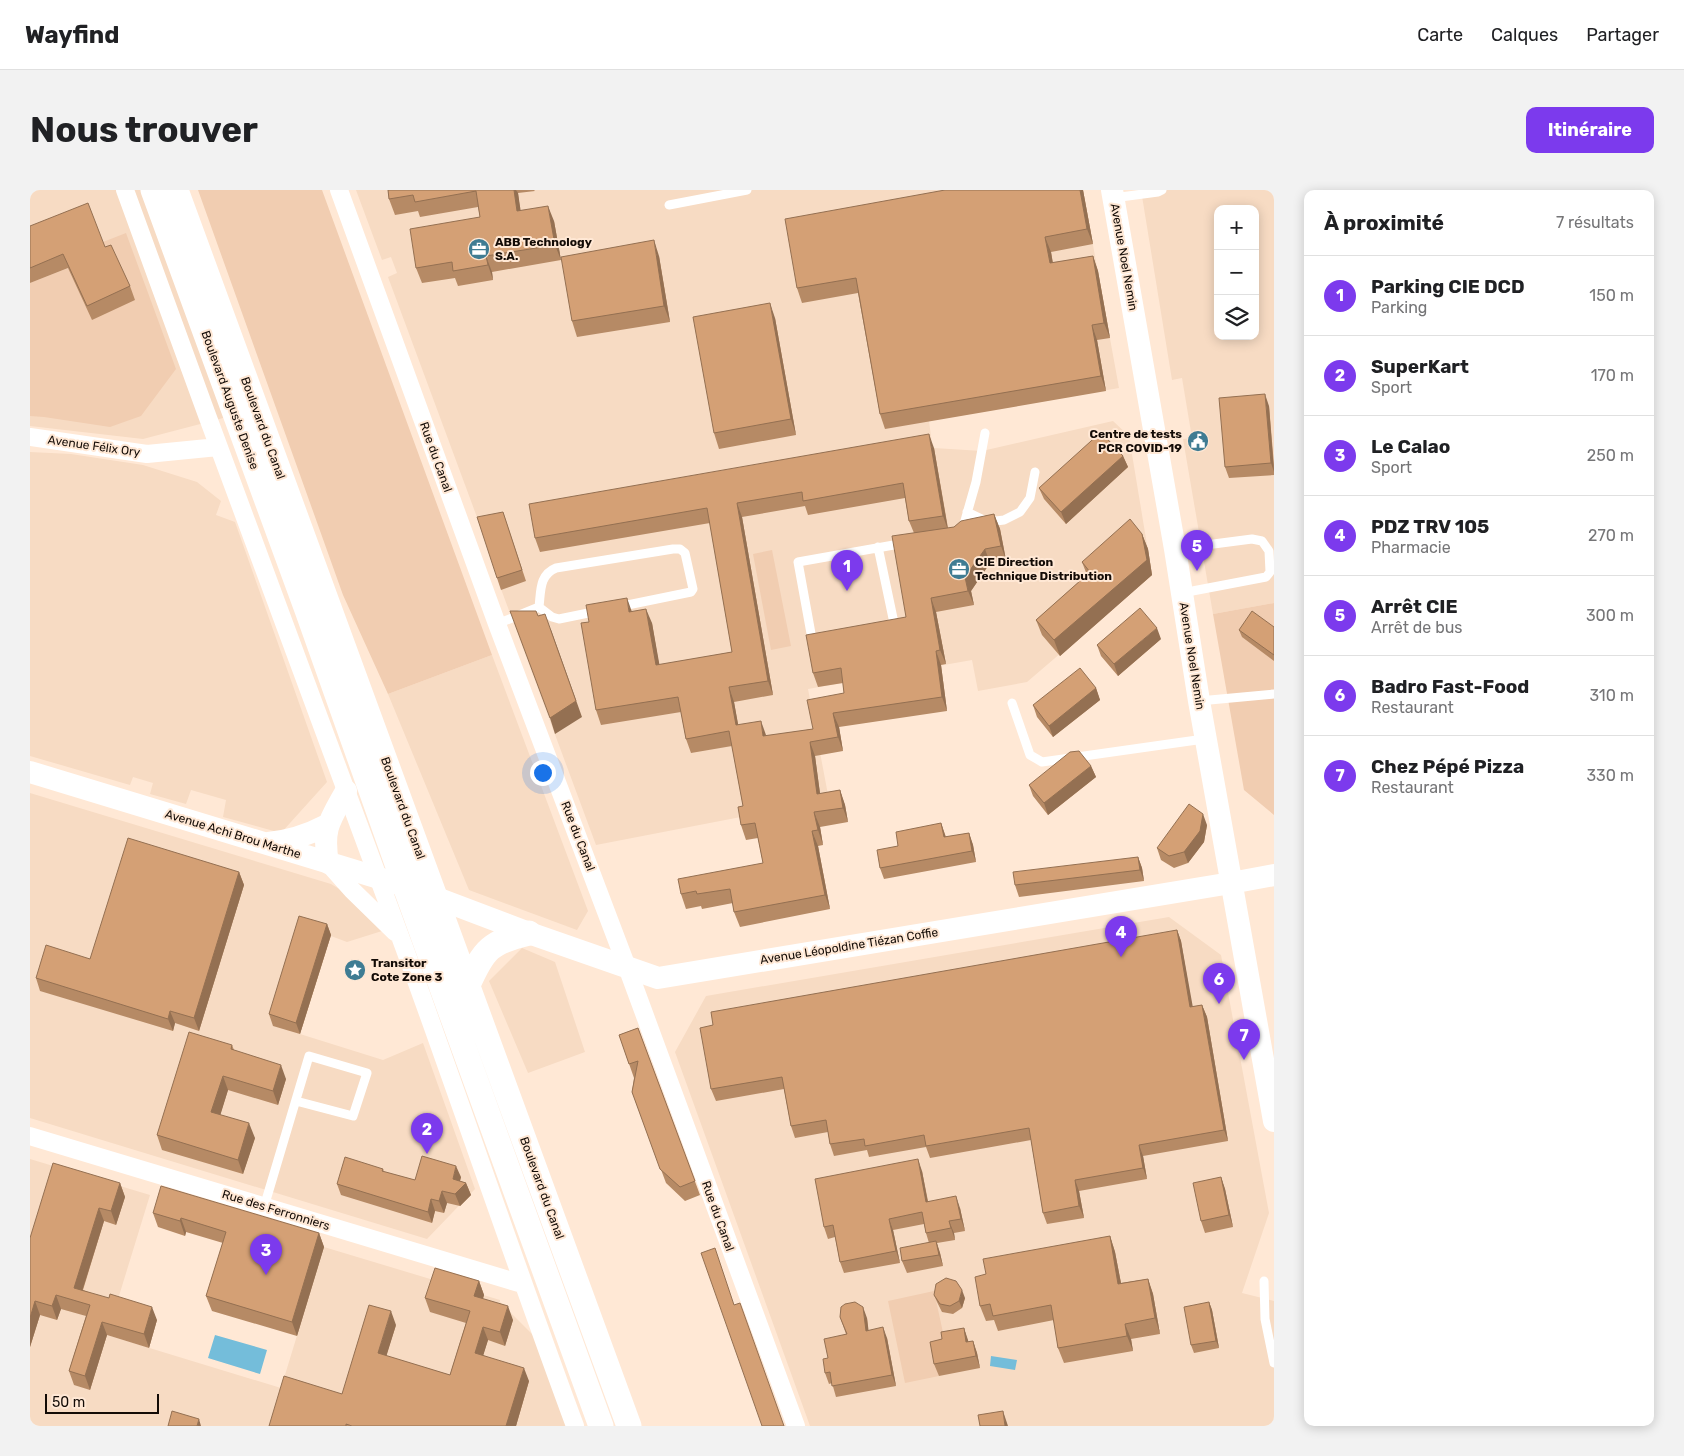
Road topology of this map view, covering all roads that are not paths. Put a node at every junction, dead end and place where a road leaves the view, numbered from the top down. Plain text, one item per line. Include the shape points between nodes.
1 (125, 190) edge
2 (154, 190) edge
3 (176, 190) edge
4 (339, 190) edge
5 (747, 190) edge
6 (1162, 190) edge
7 (1113, 194) edge
8 (669, 205) dead end
9 (985, 434) dead end
10 (30, 437) edge
11 (218, 447) junction
12 (1035, 472) dead end
13 (967, 512) junction
14 (953, 537) edge
15 (916, 542) edge
16 (878, 547) junction
17 (1175, 549) junction
18 (1182, 593) junction
19 (539, 607) junction
20 (307, 610) joint
21 (497, 624) junction
22 (880, 630) edge
23 (826, 640) edge
24 (1274, 694) edge
25 (1199, 701) junction
26 (1012, 703) dead end
27 (1206, 739) junction
28 (30, 772) edge
29 (346, 791) junction
30 (327, 825) junction
31 (262, 843) junction
32 (328, 863) junction
33 (1274, 875) edge
34 (377, 878) junction
35 (1231, 883) junction
36 (404, 886) junction
37 (435, 897) junction
38 (529, 933) junction
39 (400, 938) junction
40 (627, 967) junction
41 (468, 985) junction
42 (1268, 1059) edge
43 (296, 1101) junction
44 (1274, 1121) edge
45 (30, 1136) edge
46 (264, 1207) junction
47 (1264, 1281) dead end
48 (522, 1284) junction
49 (1274, 1364) edge
50 (575, 1426) edge
51 (601, 1426) edge
52 (629, 1426) edge
53 (796, 1426) edge

1 - 11 street
2 - 20 main road, Boulevard Auguste Denise
3 - 37 main road, Boulevard du Canal
4 - 21 street, Rue du Canal
5 - 8 lane
6 - 7 lane
7 - 17 street, Avenue Noel Nemin
9 - 13 lane
10 - 11 street, Avenue Félix Ory via 147,454
11 - 29 street
12 - 13 lane via 1030,498 1020,512 1004,520 988,522
13 - 14 lane via 961,533
15 - 16 lane
16 - 22 lane via 894,623 892,627
16 - 23 lane via 798,562 812,639 814,642
17 - 18 street, Avenue Noel Nemin
17 - 18 lane via 1252,539 1262,541 1269,551 1270,572 1266,577
18 - 25 street, Avenue Noel Nemin
19 - 19 lane via 544,576 556,568 673,549 685,553 692,592 560,619
19 - 21 lane
20 - 36 main road, Boulevard du Canal
21 - 40 street, Rue du Canal
24 - 25 lane
25 - 27 street, Avenue Noel Nemin
26 - 27 lane via 1030,755 1042,762
27 - 35 street, Avenue Noel Nemin
28 - 31 street, Avenue Achi Brou Marthe
29 - 30 street
29 - 34 street
30 - 31 street via 306,836
30 - 32 street
31 - 32 street, Avenue Achi Brou Marthe
32 - 34 street, Avenue Achi Brou Marthe
32 - 39 street
33 - 35 street, Avenue Léopoldine Tiézan Coffie
34 - 36 street, Avenue Achi Brou Marthe
34 - 39 street
35 - 40 street, Avenue Léopoldine Tiézan Coffie via 658,978
35 - 42 street, Avenue Noel Nemin
36 - 37 street, Avenue Achi Brou Marthe
36 - 51 main road, Boulevard du Canal
37 - 38 street, Avenue Léopoldine Tiézan Coffie
37 - 41 main road, Boulevard du Canal
38 - 40 street, Avenue Léopoldine Tiézan Coffie
38 - 41 main road via 506,938 491,947 478,962
39 - 48 street
40 - 53 street, Rue du Canal
41 - 52 main road, Boulevard du Canal
42 - 44 street, Avenue Noel Nemin
43 - 43 lane via 353,1116 367,1073 309,1056
43 - 46 lane
45 - 46 street, Rue des Ferronniers
46 - 48 street, Rue des Ferronniers
47 - 49 lane via 1265,1319
48 - 50 street

